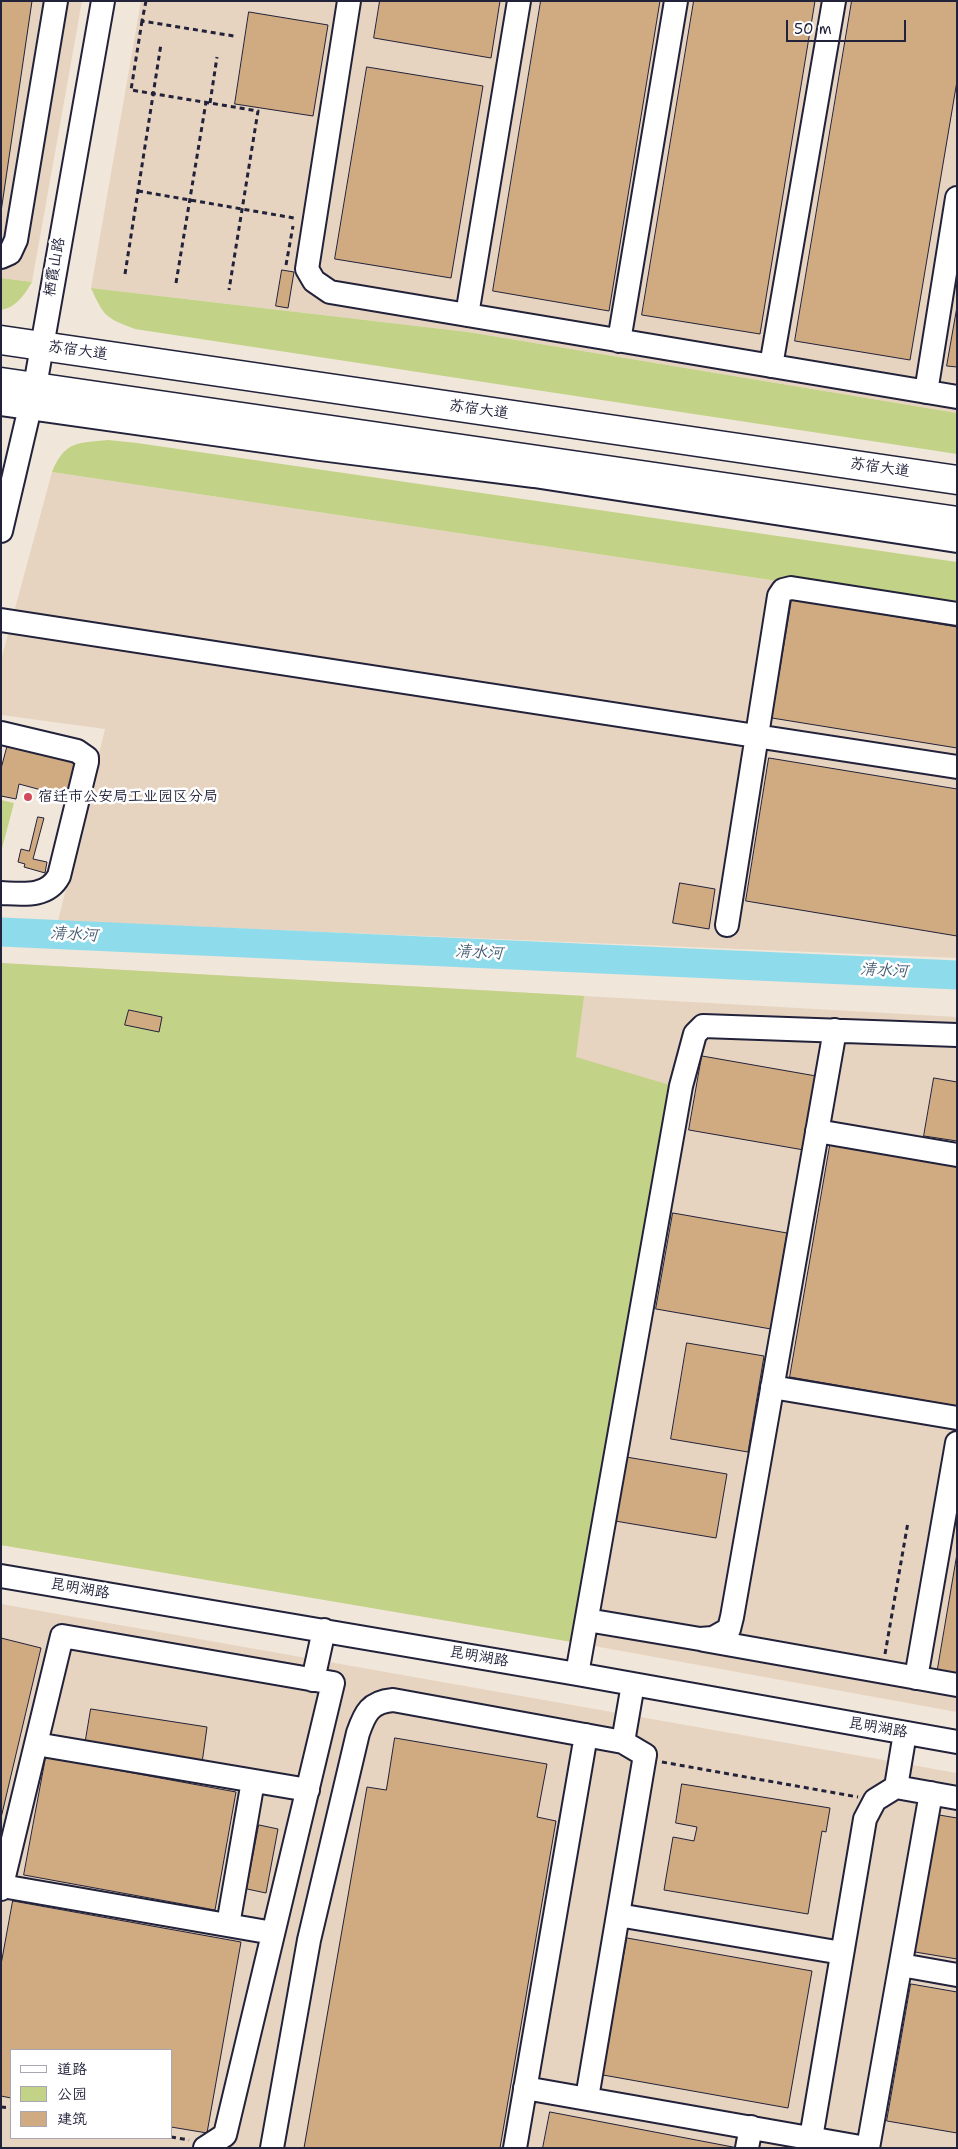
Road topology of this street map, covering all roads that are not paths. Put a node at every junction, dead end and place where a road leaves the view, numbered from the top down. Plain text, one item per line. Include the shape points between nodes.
1 (56, 1) edge
2 (103, 1) edge
3 (349, 1) edge
4 (519, 1) edge
5 (676, 1) edge
6 (834, 1) edge
7 (957, 198) edge
8 (1, 257) edge
9 (467, 315) junction
10 (1, 328) edge
11 (1, 340) edge
12 (42, 340) junction
13 (619, 341) junction
14 (771, 366) junction
15 (1, 382) edge
16 (926, 392) junction
17 (32, 397) junction
18 (957, 397) edge
19 (1, 404) edge
20 (957, 468) edge
21 (957, 480) edge
22 (957, 521) edge
23 (1, 531) edge
24 (957, 541) edge
25 (957, 614) edge
26 (1, 620) edge
27 (2, 736) edge
28 (757, 736) junction
29 (957, 767) edge
30 (1, 893) edge
31 (727, 925) dead end
32 (835, 1030) junction
33 (957, 1035) edge
34 (817, 1131) junction
35 (957, 1155) edge
36 (772, 1387) junction
37 (957, 1418) edge
38 (957, 1443) edge
39 (1, 1576) edge
40 (587, 1620) junction
41 (324, 1630) junction
42 (700, 1639) junction
43 (578, 1674) junction
44 (916, 1678) junction
45 (313, 1680) junction
46 (634, 1684) junction
47 (957, 1685) edge
48 (906, 1733) junction
49 (586, 1735) junction
50 (623, 1742) junction
51 (957, 1742) edge
52 (36, 1744) junction
53 (254, 1781) junction
54 (896, 1787) junction
55 (308, 1790) junction
56 (931, 1793) junction
57 (957, 1798) edge
58 (2, 1887) edge
59 (618, 1914) junction
60 (228, 1925) junction
61 (274, 1933) junction
62 (842, 1953) junction
63 (901, 1964) junction
64 (957, 1975) edge
65 (525, 2088) junction
66 (587, 2098) junction
67 (749, 2137) edge
68 (811, 2138) junction
69 (205, 2148) edge
70 (272, 2148) edge
71 (515, 2148) edge
72 (867, 2148) edge

1 - 8 street via 16,240 10,253
2 - 12 street, 栖霞山路
3 - 9 street via 307,269 314,281 330,292
4 - 9 street
5 - 13 street
6 - 14 street
7 - 16 street
9 - 13 street
10 - 12 street
11 - 12 main road, 苏宿大道
12 - 17 street, 栖霞山路
12 - 20 street
12 - 21 main road, 苏宿大道
13 - 14 street
14 - 16 street
15 - 17 main road
16 - 18 street
17 - 19 street
17 - 22 main road
17 - 23 street, 栖霞山路
17 - 24 street via 320,449 534,476
25 - 28 street via 791,588 783,590 779,596
26 - 28 street
27 - 30 street via 76,751 87,758 87,762 56,882 45,891 36,893
28 - 29 street
28 - 31 street
32 - 33 street
32 - 34 street
32 - 40 street via 703,1026 695,1034 681,1086
34 - 35 street
34 - 36 street
36 - 37 street
36 - 42 street via 729,1629 713,1638
38 - 44 street
39 - 41 street, 昆明湖路
40 - 42 street
40 - 43 street
41 - 43 street, 昆明湖路
41 - 45 street
42 - 44 street
43 - 46 street, 昆明湖路
44 - 47 street
45 - 52 street via 62,1636
45 - 55 street via 333,1683
46 - 48 street, 昆明湖路
46 - 50 street
48 - 51 street, 昆明湖路
48 - 54 street
49 - 50 street
49 - 65 street
49 - 70 street via 393,1700 371,1707 358,1733 308,1940
50 - 59 street via 645,1755
52 - 53 street
52 - 58 street
53 - 55 street
53 - 60 street
54 - 56 street
54 - 62 street via 875,1800 865,1819
55 - 61 street
56 - 57 street
56 - 63 street
58 - 60 street
59 - 62 street
59 - 66 street
60 - 61 street
61 - 69 street via 226,2134
62 - 68 street
63 - 64 street
63 - 72 street
65 - 66 street
65 - 71 street
66 - 67 street
67 - 68 street
68 - 72 street

